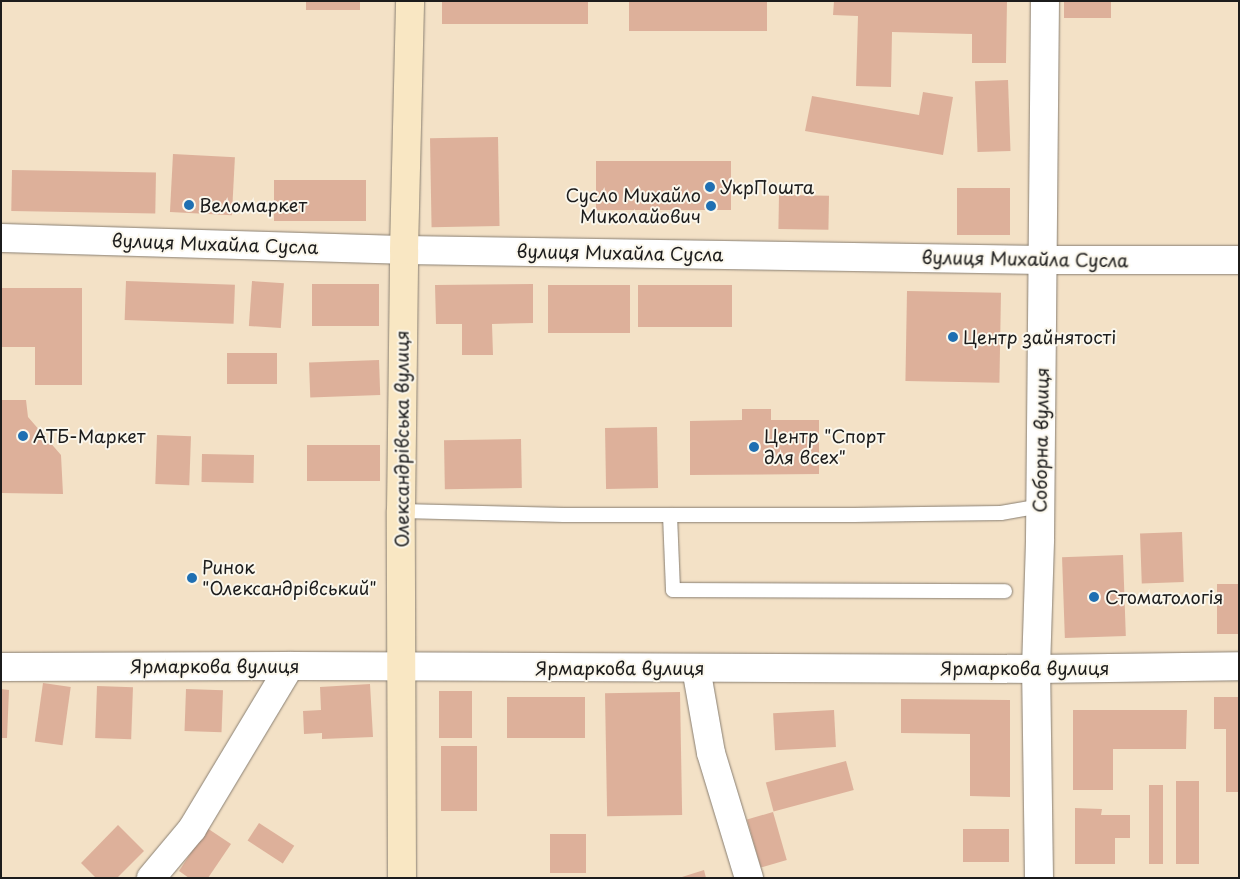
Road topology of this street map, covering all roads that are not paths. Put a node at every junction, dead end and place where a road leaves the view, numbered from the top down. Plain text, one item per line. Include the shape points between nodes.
1 (410, 1) edge
2 (1045, 1) edge
3 (1, 238) edge
4 (404, 250) junction
5 (1043, 260) junction
6 (1239, 260) edge
7 (1040, 506) junction
8 (401, 511) junction
9 (670, 515) junction
10 (1005, 591) dead end
11 (290, 666) junction
12 (1239, 666) edge
13 (1, 667) edge
14 (401, 667) junction
15 (696, 668) junction
16 (1036, 669) junction
17 (151, 878) edge
18 (402, 878) edge
19 (749, 878) edge
20 (1040, 878) edge

1 - 4 main road, Олександрівська вулиця
2 - 5 street, Соборна вулиця
3 - 4 street, вулиця Михайла Сусла
4 - 5 street, вулиця Михайла Сусла
4 - 8 main road, Олександрівська вулиця
5 - 6 street, вулиця Михайла Сусла
5 - 7 street, Соборна вулиця
7 - 9 lane via 1001,513
7 - 16 street, Соборна вулиця
8 - 9 lane
8 - 14 main road, Олександрівська вулиця
9 - 10 lane via 673,590
11 - 13 street, Ярмаркова вулиця
11 - 14 street, Ярмаркова вулиця
11 - 17 street via 192,829
12 - 16 street, Ярмаркова вулиця
14 - 15 street, Ярмаркова вулиця
14 - 18 main road, Олександрівська вулиця
15 - 16 street, Ярмаркова вулиця
15 - 19 street via 711,753
16 - 20 street, Соборна вулиця

